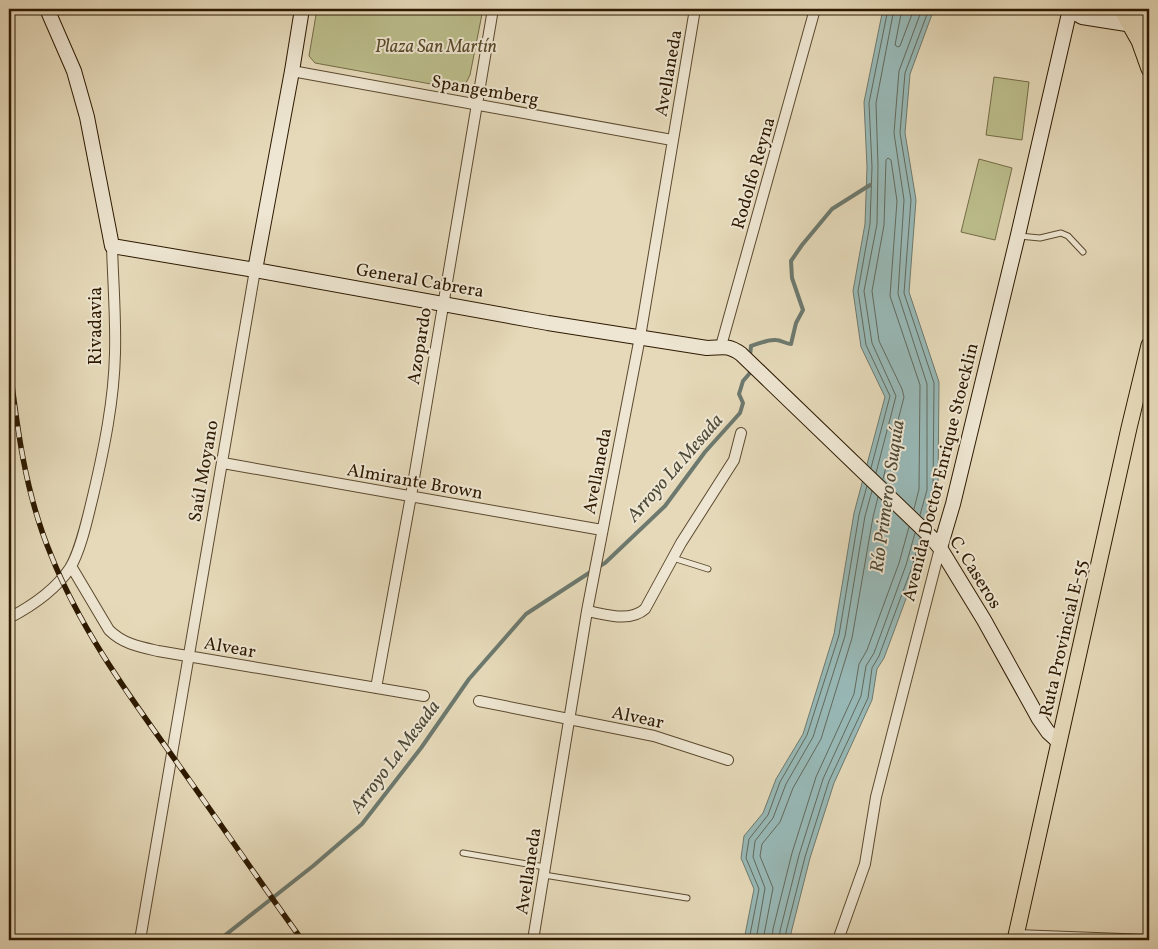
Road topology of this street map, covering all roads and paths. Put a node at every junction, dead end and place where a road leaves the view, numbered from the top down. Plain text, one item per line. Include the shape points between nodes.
1 (47, 9) edge
2 (302, 9) edge
3 (493, 9) edge
4 (695, 9) edge
5 (815, 9) edge
6 (1071, 9) edge
7 (1087, 9) edge
8 (1139, 18) edge
9 (1149, 70) edge
10 (292, 72) junction
11 (475, 104) junction
12 (672, 140) junction
13 (1018, 236) junction
14 (112, 246) junction
15 (1083, 252) dead end
16 (255, 270) junction
17 (442, 303) junction
18 (640, 337) junction
19 (1149, 345) edge
20 (721, 346) junction
21 (741, 433) dead end
22 (223, 463) junction
23 (410, 496) junction
24 (602, 530) junction
25 (940, 548) junction
26 (672, 558) junction
27 (71, 566) junction
28 (708, 568) dead end
29 (586, 611) junction
30 (9, 618) edge
31 (190, 656) junction
32 (376, 688) junction
33 (424, 696) dead end
34 (479, 701) dead end
35 (569, 720) junction
36 (1059, 742) junction
37 (728, 760) dead end
38 (463, 853) dead end
39 (545, 871) junction
40 (687, 898) dead end
41 (1016, 938) edge
42 (140, 940) edge
43 (535, 940) edge
44 (838, 940) edge
45 (1149, 940) edge

1 - 14 street, Rivadavia via 74,72 87,117
2 - 10 street, Saúl Moyano
3 - 11 street, Azopardo
4 - 12 street, Avellaneda
5 - 20 street, Rodolfo Reyna
6 - 8 street via 1082,17
6 - 13 street, Avenida Doctor Enrique Stoecklin
7 - 8 street
8 - 9 main road via 1139,41
10 - 11 street, Spangemberg via 358,88
10 - 16 street, Saúl Moyano via 292,102
11 - 12 street, Spangemberg
11 - 17 street, Azopardo
12 - 18 street, Avellaneda
13 - 15 lane via 1040,238 1061,233
13 - 25 street, Avenida Doctor Enrique Stoecklin
14 - 16 street, General Cabrera
14 - 27 street, Rivadavia via 115,354 109,421 89,511
16 - 17 street, General Cabrera
16 - 22 street, Saúl Moyano
17 - 18 street, General Cabrera
17 - 23 street, Azopardo
18 - 20 street, General Cabrera via 706,348
18 - 24 street, Avellaneda
19 - 36 main road, Ruta Provincial E-55
20 - 25 street, C. Caseros via 742,354
21 - 26 street via 734,460
22 - 23 street, Almirante Brown
22 - 31 street, Saúl Moyano
23 - 24 street, Almirante Brown
23 - 32 street, Azopardo
24 - 29 street, Avellaneda
25 - 36 street, C. Caseros via 1039,719
25 - 44 street, Avenida Doctor Enrique Stoecklin via 876,797 865,864
26 - 28 lane
26 - 29 street via 640,614 617,617
27 - 30 street, Rivadavia via 37,602
27 - 31 street, Alvear via 102,620 116,637 138,646
29 - 35 street, Avellaneda
31 - 32 street, Alvear
31 - 42 street, Saúl Moyano
32 - 33 street, Alvear
34 - 35 street, Alvear
35 - 37 street, Alvear via 654,736
35 - 39 street, Avellaneda
36 - 41 main road, Ruta Provincial E-55
38 - 39 lane
39 - 40 lane
39 - 43 street, Avellaneda
41 - 45 street

